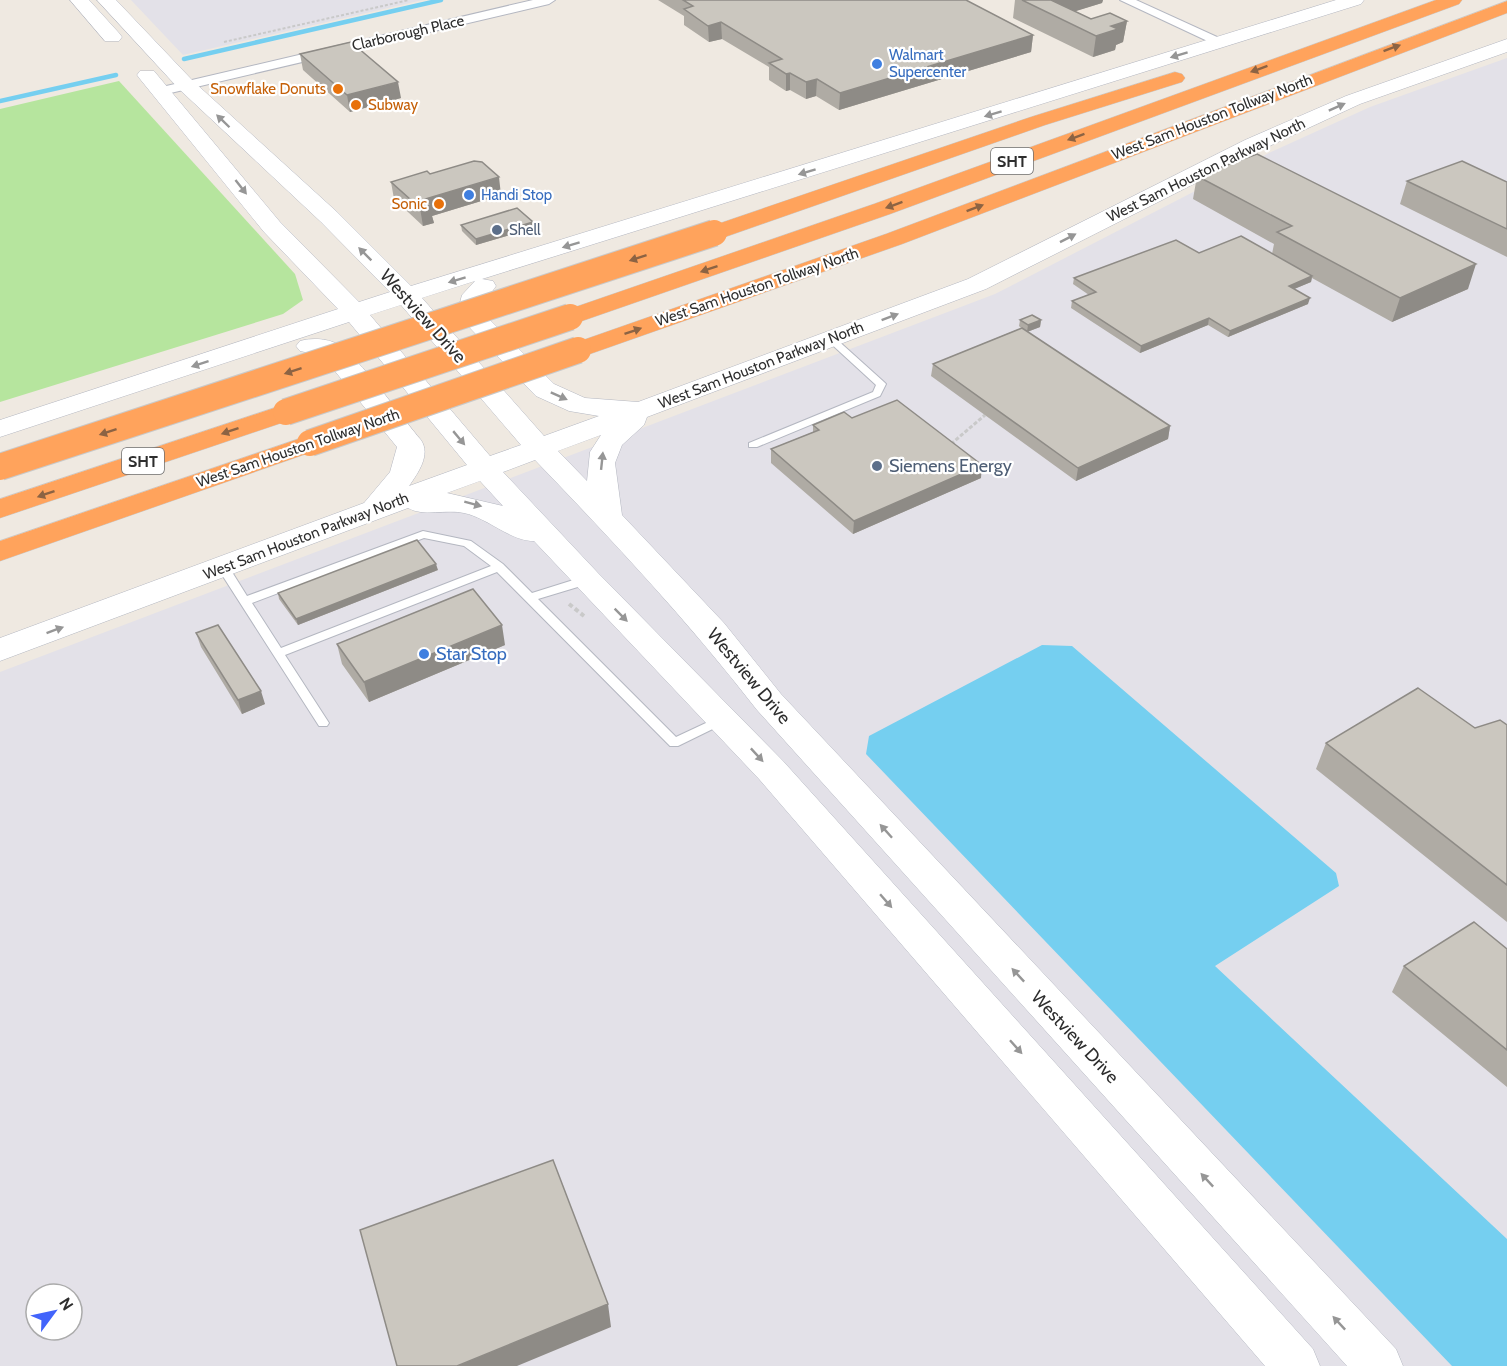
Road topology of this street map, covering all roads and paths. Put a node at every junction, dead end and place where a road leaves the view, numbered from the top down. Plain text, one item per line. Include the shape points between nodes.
1 (79, 0) edge
2 (106, 0) edge
3 (409, 0) edge
4 (549, 0) edge
5 (1126, 0) edge
6 (1355, 0) edge
7 (1416, 0) edge
8 (1453, 0) edge
9 (1507, 7) edge
10 (224, 42) dead end
11 (1507, 45) edge
12 (1221, 53) junction
13 (1197, 71) dead end
14 (186, 85) junction
15 (162, 91) junction
16 (508, 265) junction
17 (406, 295) junction
18 (355, 313) junction
19 (831, 339) junction
20 (242, 351) junction
21 (650, 407) junction
22 (985, 415) edge
23 (0, 429) edge
24 (753, 445) dead end
25 (942, 448) edge
26 (540, 449) junction
27 (0, 467) edge
28 (485, 469) junction
29 (190, 485) junction
30 (0, 509) edge
31 (373, 509) junction
32 (608, 519) junction
33 (552, 542) junction
34 (0, 551) edge
35 (224, 567) junction
36 (499, 567) junction
37 (0, 575) edge
38 (575, 590) junction
39 (530, 598) junction
40 (245, 601) junction
41 (587, 618) dead end
42 (0, 650) edge
43 (278, 653) junction
44 (769, 702) junction
45 (724, 719) junction
46 (323, 723) dead end
47 (1140, 1107) junction
48 (1094, 1134) junction
49 (1296, 1366) edge
50 (1379, 1366) edge

1 - 15 main road
2 - 14 main road, Westview Drive
3 - 10 path
4 - 14 street, Clarborough Place
5 - 12 street
6 - 12 main road
7 - 12 highway
8 -> 30 highway, West Sam Houston Tollway North / SHT, bridge via 882,209
29 -> 9 highway, West Sam Houston Tollway North / SHT, bridge via 894,239
19 -> 11 main road, West Sam Houston Parkway North via 977,284 1253,145 1343,105
12 -> 16 main road
13 -> 27 highway, bridge
14 - 15 street, Clarborough Place
17 -> 14 main road, Westview Drive via 329,217
15 -> 18 main road via 272,227
16 -> 17 main road
16 -> 21 main road via 474,295 471,306 477,321 545,390 579,405
17 - 18 main road
17 - 26 main road, Westview Drive
18 - 20 main road
18 -> 28 main road
19 - 21 main road, West Sam Houston Parkway North
19 - 24 lane via 881,384 877,394
20 -> 23 main road
20 - 31 main road via 314,346 327,350 343,363 411,446 411,460 400,479
21 - 26 main road, West Sam Houston Parkway North
32 -> 21 main road via 600,467 602,452 613,435
22 - 25 path via 975,420 958,441
26 - 28 main road, West Sam Houston Parkway North
26 - 32 main road, Westview Drive
28 - 31 main road, West Sam Houston Parkway North
28 - 33 main road
29 - 34 highway, West Sam Houston Tollway North / SHT
29 - 37 highway via 156,515
31 -> 33 main road via 456,500 489,509
31 - 35 main road, West Sam Houston Parkway North
32 - 44 main road, Westview Drive via 713,631
33 - 38 main road
35 - 40 lane
42 -> 35 main road, West Sam Houston Parkway North
36 - 39 lane
36 - 40 lane via 468,543 423,534
36 - 43 lane
38 - 39 lane
38 - 41 path
38 -> 45 main road
39 - 45 lane via 674,743
40 - 43 lane
43 - 46 lane
44 - 45 main road
47 -> 44 main road, Westview Drive
45 -> 48 main road
47 - 48 main road
50 -> 47 main road, Westview Drive
48 - 49 main road

